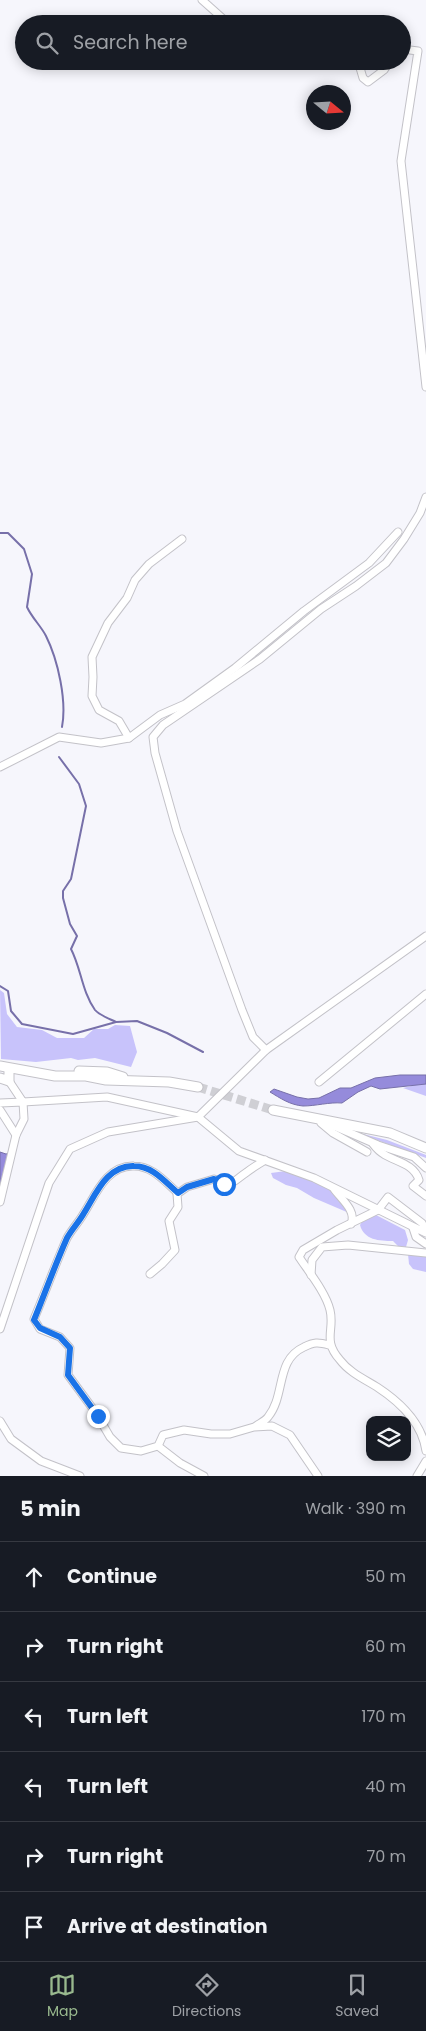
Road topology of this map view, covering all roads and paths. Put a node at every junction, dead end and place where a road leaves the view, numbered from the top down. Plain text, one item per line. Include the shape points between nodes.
1 (202, 0) edge
2 (219, 15) edge
3 (411, 50) edge
4 (361, 70) edge
5 (384, 70) edge
6 (426, 387) edge
7 (426, 497) edge
8 (398, 532) dead end
9 (182, 540) dead end
10 (129, 738) junction
11 (0, 767) edge
12 (425, 939) edge
13 (426, 994) edge
14 (266, 1050) junction
15 (4, 1068) edge
16 (0, 1078) edge
17 (9, 1081) junction
18 (319, 1082) dead end
19 (198, 1087) tunnel mouth
20 (23, 1102) junction
21 (0, 1103) edge
22 (0, 1110) edge
23 (273, 1110) tunnel mouth
24 (198, 1117) junction
25 (316, 1118) junction
26 (16, 1134) junction
27 (371, 1142) junction
28 (426, 1148) edge
29 (367, 1152) dead end
30 (265, 1160) junction
31 (426, 1168) edge
32 (333, 1187) junction
33 (178, 1193) junction
34 (426, 1196) edge
35 (0, 1202) edge
36 (378, 1210) junction
37 (406, 1211) junction
38 (399, 1220) junction
39 (418, 1220) junction
40 (351, 1224) junction
41 (413, 1228) junction
42 (426, 1232) edge
43 (426, 1244) edge
44 (426, 1253) edge
45 (150, 1274) dead end
46 (311, 1275) junction
47 (0, 1329) edge
48 (330, 1345) junction
49 (0, 1422) edge
50 (254, 1427) junction
51 (423, 1433) edge
52 (158, 1446) junction
53 (426, 1451) edge
54 (426, 1461) edge
55 (80, 1476) edge
56 (204, 1476) edge
57 (318, 1476) edge
58 (416, 1476) edge

1 - 2 street
3 - 6 street via 418,50 401,161
4 - 5 street via 368,82
7 - 14 street via 404,539 386,563 321,609 260,659 163,725 153,736 178,831 226,965 253,1037
8 - 10 street via 369,563 235,668
9 - 10 street via 149,564 135,580 127,598 108,623 92,657 92,696 99,710 119,721
10 - 11 street via 101,743 59,737
12 - 14 street
13 - 18 street
14 - 24 street
15 - 17 street
15 - 19 street via 37,1074 169,1082
16 - 17 street
17 - 20 street
20 - 21 street
20 - 24 street via 107,1097
20 - 26 street via 24,1119
22 - 26 street
23 - 25 street
24 - 30 street via 239,1151
24 - 47 street via 108,1132 70,1149 49,1183
25 - 27 street
25 - 28 street via 390,1134
25 - 29 street via 333,1133
26 - 35 street
27 - 31 street via 414,1157
27 - 34 street via 383,1154 410,1167 419,1180 413,1186
30 - 32 street
30 - 33 street via 233,1184 214,1179
32 - 36 street
32 - 40 street via 352,1212
33 - 45 street via 178,1207 169,1221 175,1250
33 - 52 street via 147,1168 127,1167 107,1177 68,1236 34,1320 40,1328 60,1337 70,1348 68,1375 115,1442 121,1448 141,1450
36 - 37 street via 388,1197
36 - 38 street
36 - 40 street
37 - 38 street
37 - 39 street
38 - 41 street
39 - 41 street
39 - 42 street
40 - 46 street via 303,1250 299,1257
41 - 42 street
41 - 43 street via 416,1237
44 - 46 street via 348,1245 322,1247 312,1260
46 - 48 street via 330,1310
48 - 50 street via 315,1342 295,1351 286,1362 274,1407 268,1418
48 - 51 street via 340,1361 399,1404
49 - 55 street via 11,1439 41,1461
50 - 52 street via 230,1434 184,1430 163,1435
50 - 57 street via 272,1426 290,1436
51 - 53 street
52 - 56 street
54 - 58 street

